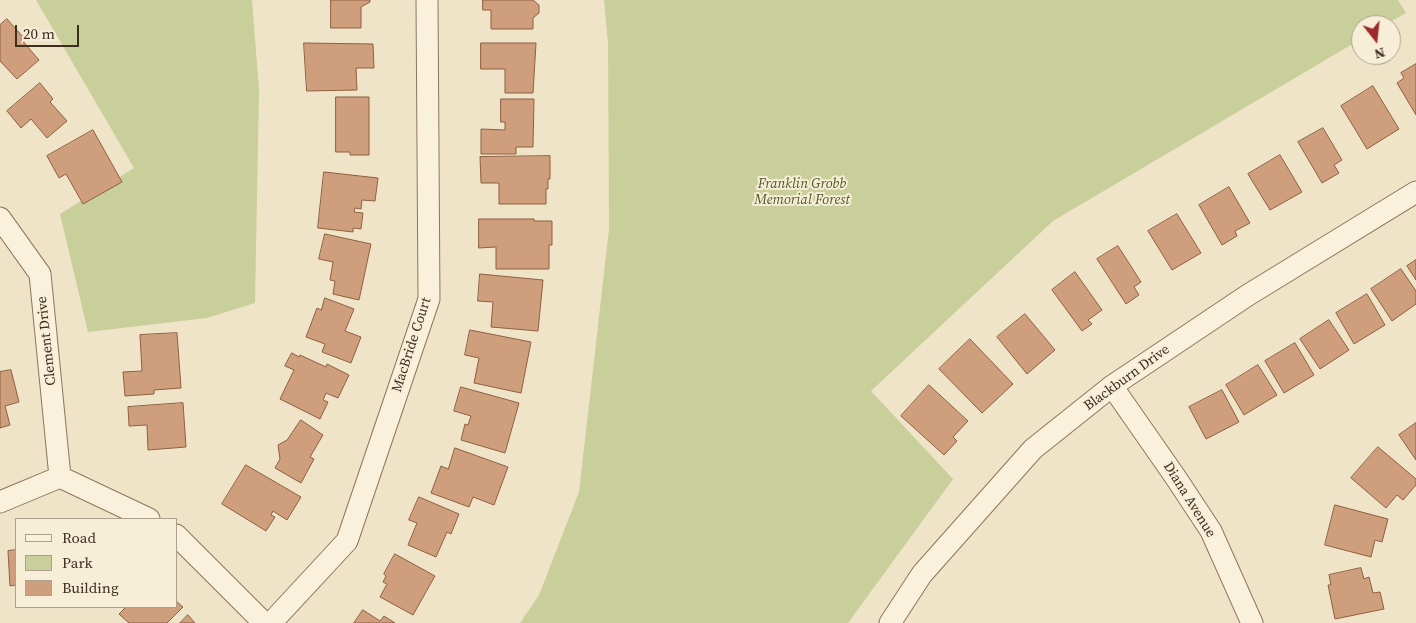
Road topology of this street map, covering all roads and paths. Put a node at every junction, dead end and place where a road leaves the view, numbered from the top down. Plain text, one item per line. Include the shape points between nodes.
1 (427, 0) edge
2 (1416, 192) edge
3 (0, 218) edge
4 (1112, 386) junction
5 (60, 478) junction
6 (0, 502) edge
7 (147, 518) edge
8 (178, 537) edge
9 (264, 623) edge
10 (271, 623) edge
11 (890, 623) edge
12 (1252, 623) edge

1 - 10 street, MacBride Court via 429,299 347,541
2 - 4 street, Blackburn Drive via 1248,295
3 - 5 street, Clement Drive via 40,274
4 - 11 street, Blackburn Drive via 1033,449 922,574
4 - 12 street, Diana Avenue via 1210,532
5 - 6 street
5 - 7 street
8 - 9 street

